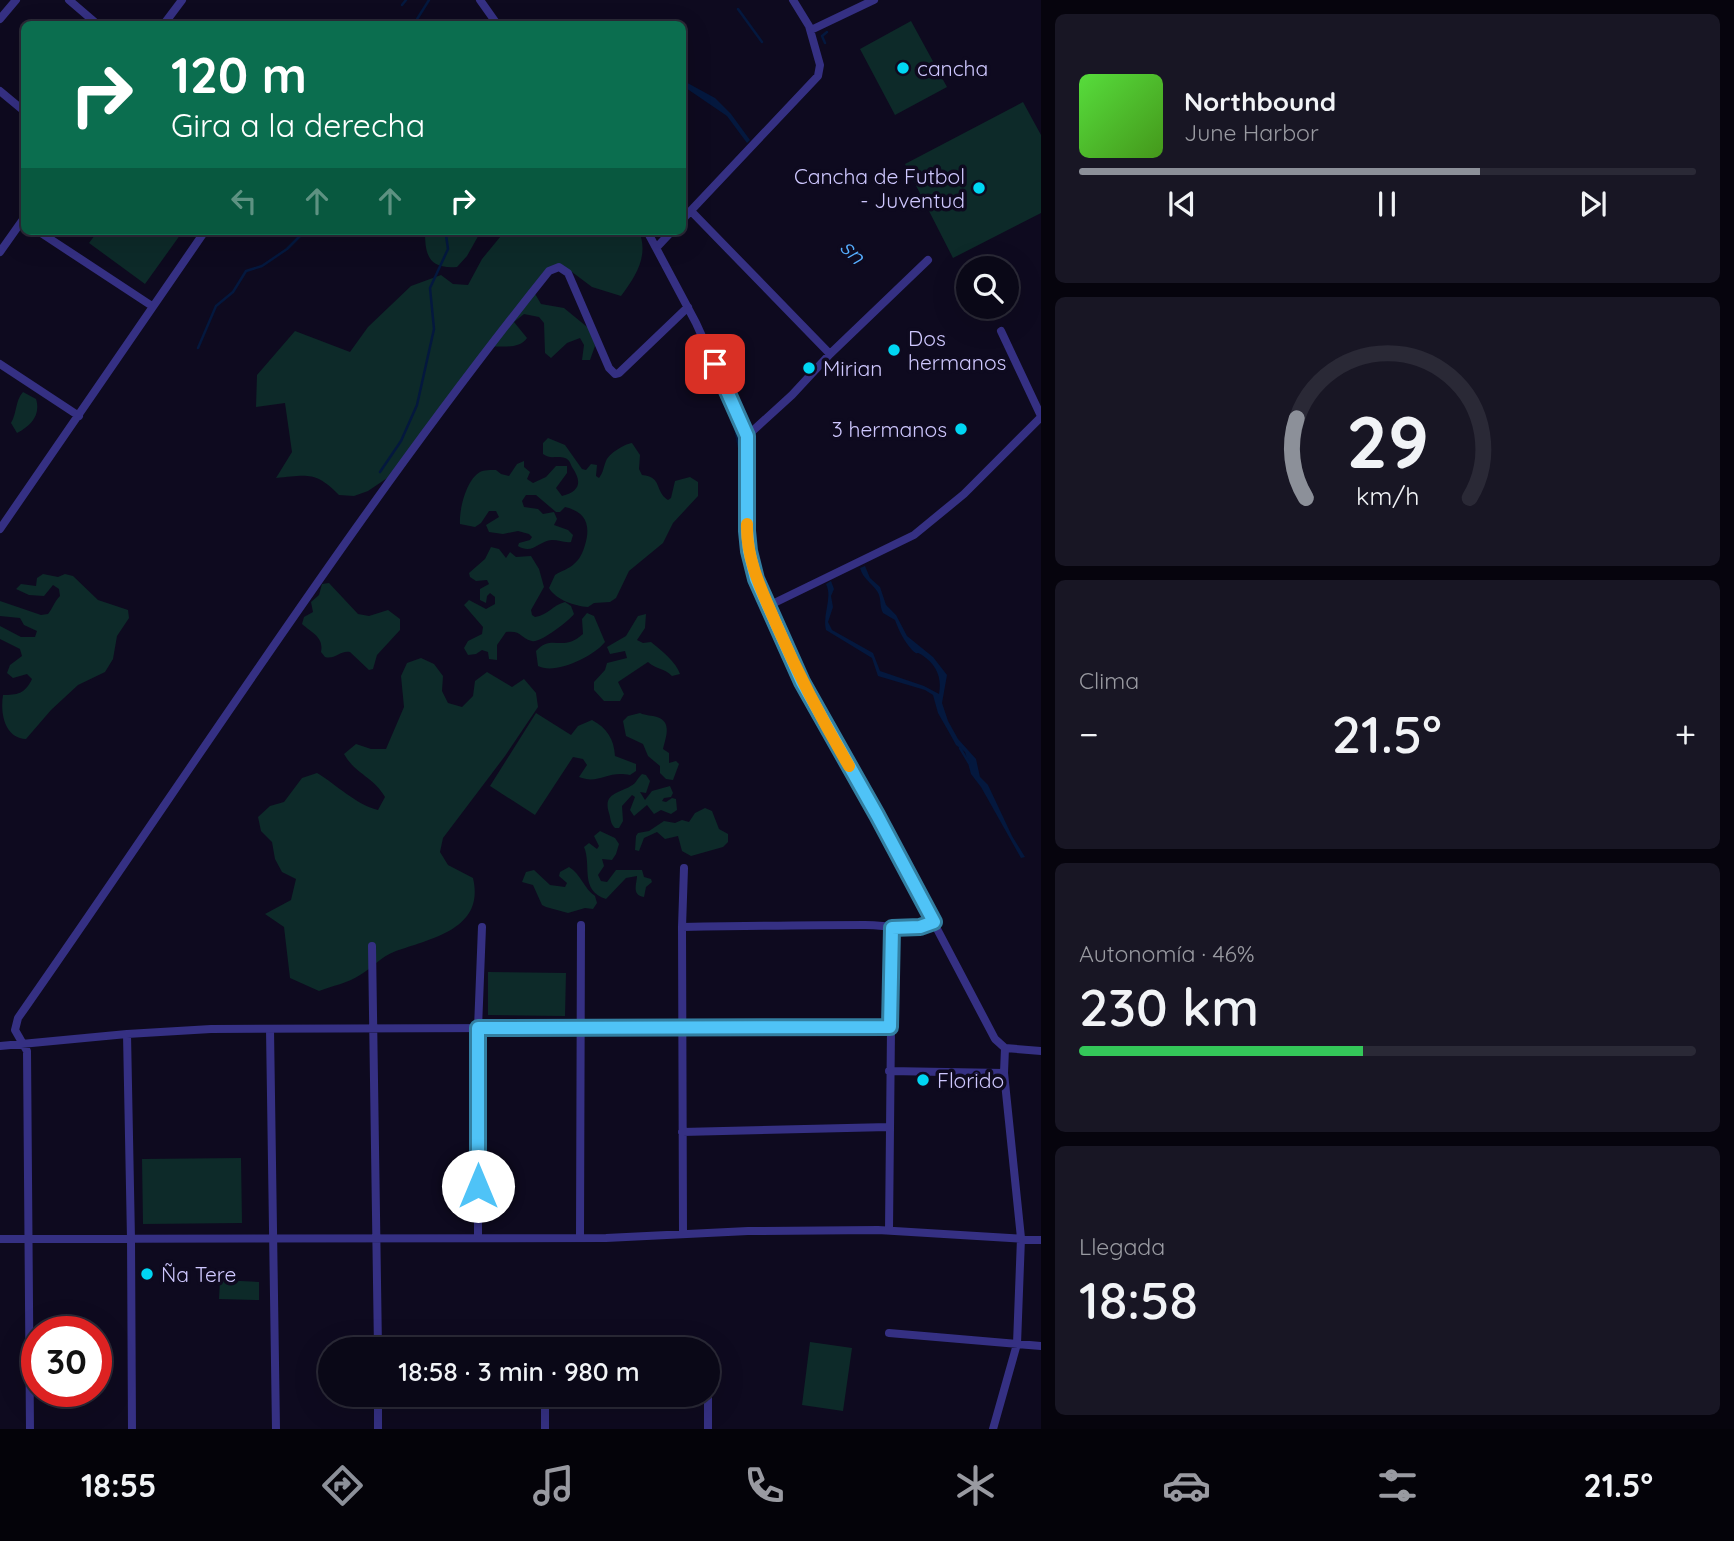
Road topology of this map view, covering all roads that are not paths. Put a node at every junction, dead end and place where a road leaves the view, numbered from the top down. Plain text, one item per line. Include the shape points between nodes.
1 (16, 0) edge
2 (69, 0) edge
3 (182, 0) edge
4 (480, 0) edge
5 (793, 0) edge
6 (874, 0) edge
7 (0, 19) edge
8 (94, 21) edge
9 (166, 21) edge
10 (494, 21) edge
11 (811, 30) junction
12 (0, 91) edge
13 (21, 108) edge
14 (691, 211) junction
15 (686, 216) edge
16 (21, 224) edge
17 (44, 235) edge
18 (202, 235) edge
19 (650, 235) edge
20 (668, 235) edge
21 (2, 247) edge
22 (657, 247) junction
23 (928, 260) dead end
24 (152, 306) junction
25 (688, 307) junction
26 (1001, 331) dead end
27 (830, 354) junction
28 (0, 364) edge
29 (1040, 415) edge
30 (79, 416) junction
31 (747, 436) junction
32 (1, 527) edge
33 (768, 606) junction
34 (684, 868) dead end
35 (934, 922) junction
36 (581, 925) dead end
37 (482, 927) dead end
38 (682, 927) junction
39 (892, 928) junction
40 (372, 946) dead end
41 (682, 1027) junction
42 (890, 1027) junction
43 (374, 1028) junction
44 (478, 1028) junction
45 (581, 1028) junction
46 (270, 1029) junction
47 (127, 1034) junction
48 (24, 1043) junction
49 (0, 1046) edge
50 (1004, 1048) junction
51 (1041, 1051) edge
52 (889, 1071) junction
53 (1004, 1073) junction
54 (889, 1127) junction
55 (682, 1132) junction
56 (889, 1230) junction
57 (683, 1233) junction
58 (478, 1238) junction
59 (580, 1238) junction
60 (1021, 1238) junction
61 (0, 1239) edge
62 (29, 1239) junction
63 (131, 1239) junction
64 (273, 1239) junction
65 (376, 1239) junction
66 (1041, 1240) edge
67 (889, 1333) dead end
68 (378, 1337) edge
69 (1017, 1344) junction
70 (1041, 1346) edge
71 (378, 1407) edge
72 (545, 1407) edge
73 (708, 1407) edge
74 (30, 1429) edge
75 (132, 1429) edge
76 (276, 1429) edge
77 (379, 1429) edge
78 (545, 1429) edge
79 (708, 1429) edge
80 (993, 1429) edge

1 - 7 street
2 - 8 street
3 - 9 street
4 - 10 street
5 - 11 street
6 - 11 street
11 - 14 street via 820,65 818,76
12 - 13 street
14 - 15 street
14 - 27 street
16 - 21 street
17 - 24 street
18 - 24 street
19 - 22 street
20 - 22 street
22 - 25 street
23 - 27 street
24 - 30 street
25 - 31 street
25 - 48 street via 615,374 568,273 559,267 549,271 471,368 361,522 18,1017 15,1030
26 - 29 street
27 - 31 street
28 - 30 street
29 - 33 street via 964,494 914,536
30 - 32 street
31 - 33 street via 749,551
33 - 35 street via 802,682
34 - 38 street
35 - 39 street
35 - 50 street
36 - 45 street
37 - 44 street
38 - 39 street
38 - 41 street
39 - 42 street
40 - 43 street
41 - 42 street
41 - 45 street
41 - 55 street
42 - 52 street
43 - 44 street
43 - 46 street
43 - 65 street
44 - 45 street
44 - 58 street
45 - 59 street
46 - 47 street
46 - 64 street
47 - 48 street
47 - 63 street
48 - 49 street
48 - 62 street
50 - 51 street
50 - 53 street
52 - 53 street
52 - 54 street
53 - 60 street
54 - 55 street
54 - 56 street
55 - 57 street
56 - 57 street
56 - 60 street
57 - 59 street
58 - 59 street
58 - 65 street
60 - 66 street
60 - 69 street
61 - 62 street
62 - 63 street
62 - 74 street
63 - 64 street
63 - 75 street
64 - 65 street
64 - 76 street
65 - 68 street
67 - 69 street
69 - 70 street
69 - 80 street
71 - 77 street
72 - 78 street
73 - 79 street

